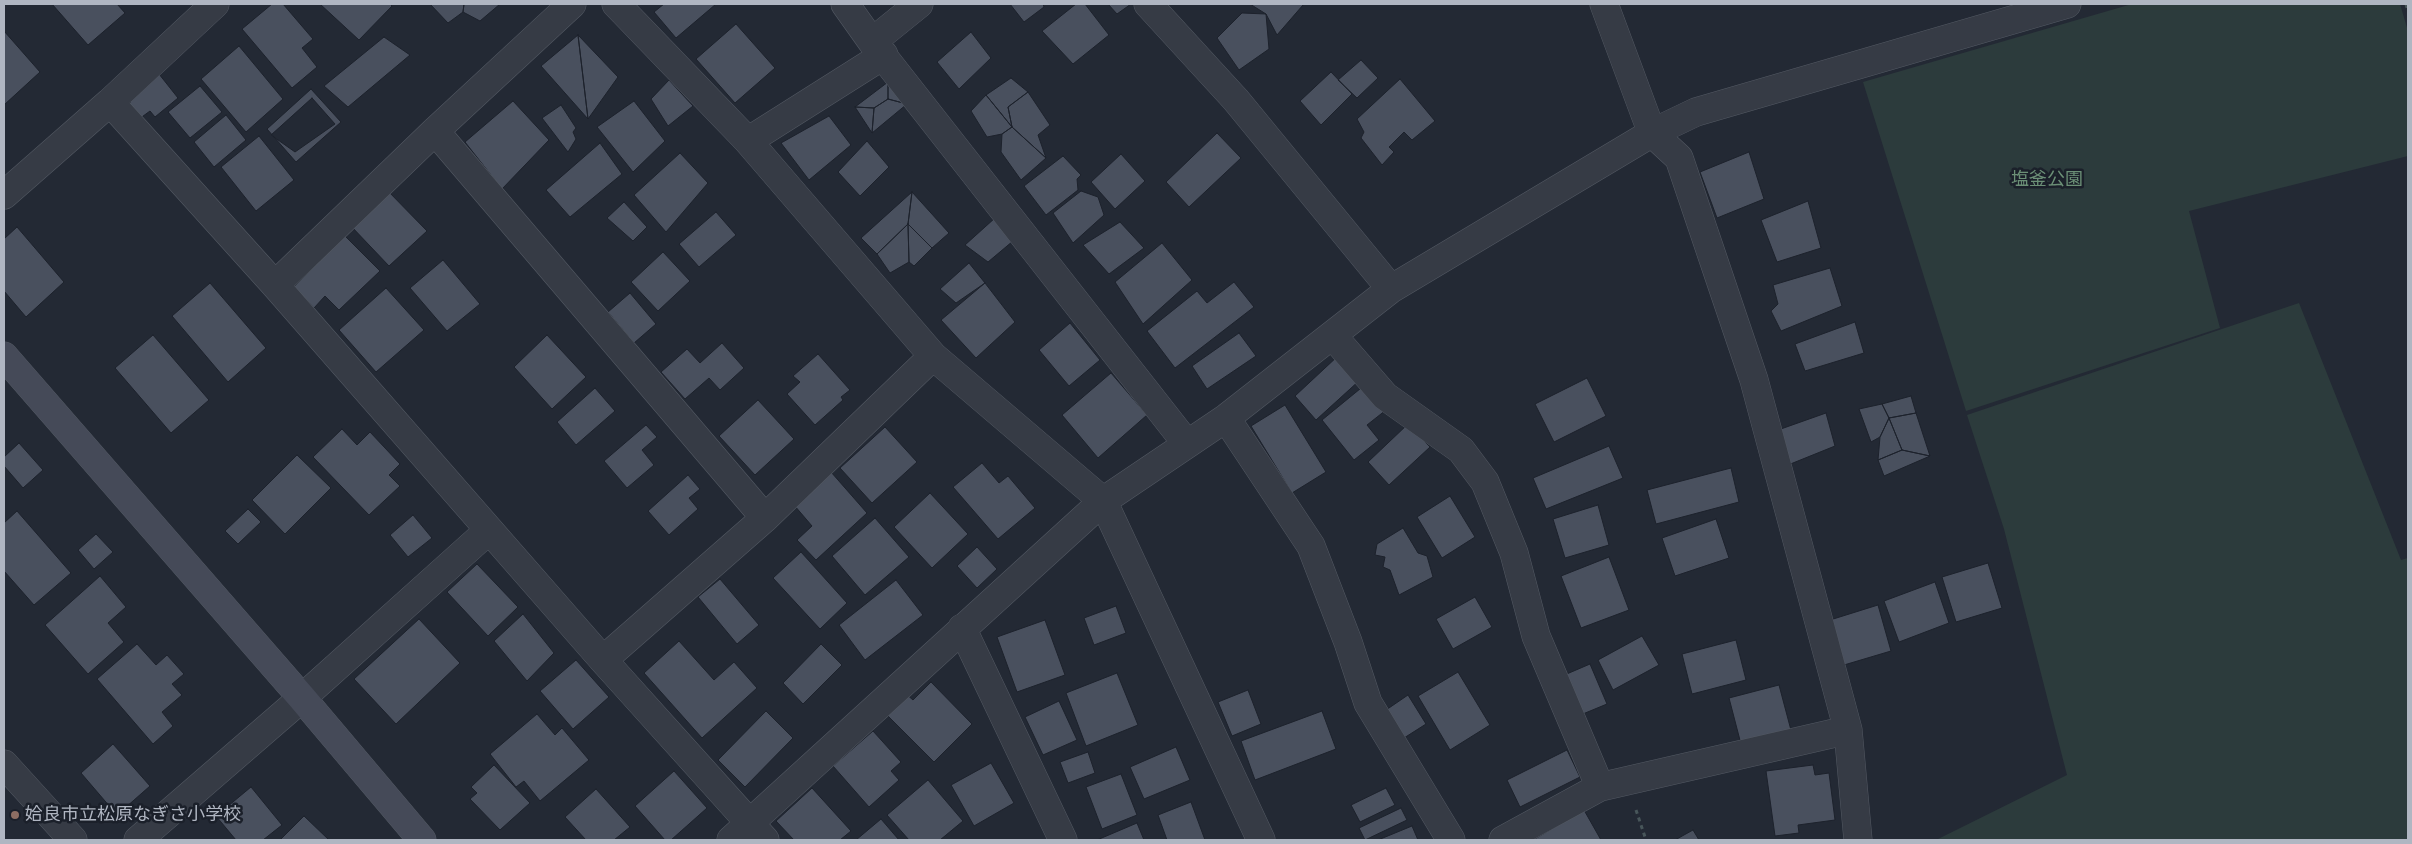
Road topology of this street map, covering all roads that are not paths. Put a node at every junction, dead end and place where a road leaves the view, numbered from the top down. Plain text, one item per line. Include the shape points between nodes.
1 (215, 4) edge
2 (572, 4) edge
3 (616, 4) edge
4 (845, 4) edge
5 (919, 4) edge
6 (1148, 4) edge
7 (1604, 4) edge
8 (2067, 4) edge
9 (878, 49) junction
10 (110, 102) junction
11 (435, 131) junction
12 (1652, 133) junction
13 (748, 141) junction
14 (4, 195) edge
15 (275, 285) junction
16 (1391, 289) junction
17 (1333, 336) junction
18 (4, 356) edge
19 (933, 356) junction
20 (1226, 418) junction
21 (1187, 444) junction
22 (1103, 501) junction
23 (765, 518) junction
24 (489, 530) junction
25 (962, 628) junction
26 (603, 660) junction
27 (302, 698) junction
28 (1848, 730) junction
29 (4, 764) edge
30 (1600, 787) junction
31 (749, 834) edge
32 (72, 840) edge
33 (138, 840) edge
34 (422, 840) edge
35 (1063, 840) edge
36 (1262, 840) edge
37 (1451, 840) edge
38 (1503, 840) edge
39 (1858, 840) edge

1 - 10 street
2 - 11 street
3 - 13 street
4 - 9 street
5 - 9 street
6 - 16 street via 1236,100
7 - 12 street
8 - 12 street via 1696,112
9 - 13 street
9 - 21 street
10 - 14 street
10 - 15 street
11 - 15 street
11 - 23 street
12 - 16 street
12 - 28 street via 1679,158 1751,371
13 - 19 street
15 - 24 street
16 - 17 street
17 - 20 street
17 - 30 street via 1386,396 1461,450 1485,482 1514,553 1536,636
18 - 27 street
19 - 22 street
19 - 23 street
20 - 21 street
20 - 37 street via 1310,546 1368,703
21 - 22 street
22 - 25 street
22 - 36 street
23 - 26 street
24 - 26 street
24 - 27 street
25 - 31 street
25 - 35 street
26 - 31 street
27 - 33 street
27 - 34 street
28 - 30 street
28 - 39 street
29 - 32 street
30 - 38 street

